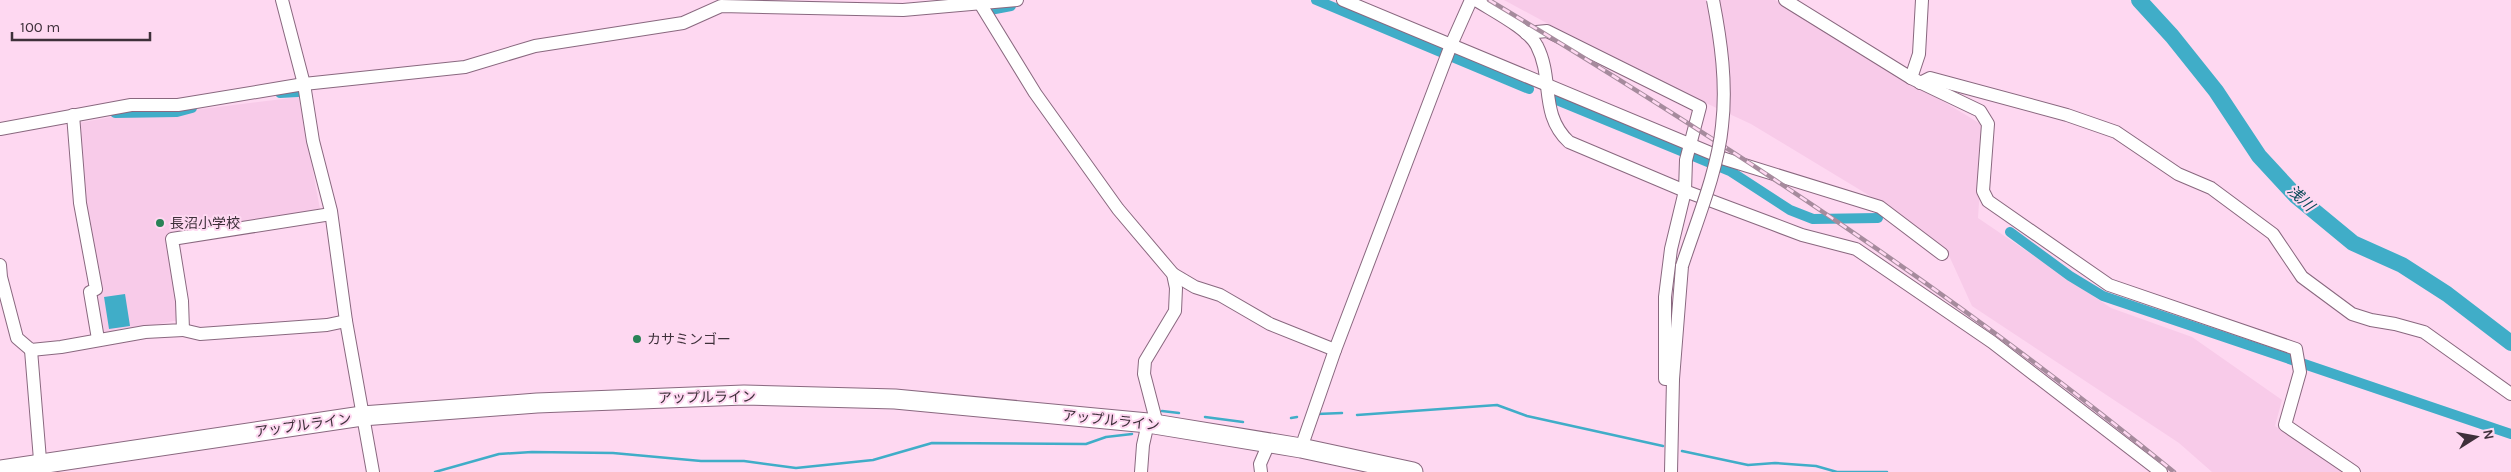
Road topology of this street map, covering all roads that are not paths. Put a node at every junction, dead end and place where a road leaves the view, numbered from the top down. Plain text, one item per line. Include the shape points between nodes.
1 (282, 0) edge
2 (1017, 0) edge
3 (1343, 0) edge
4 (1471, 0) edge
5 (1476, 0) edge
6 (1714, 0) edge
7 (1785, 0) edge
8 (1922, 0) edge
9 (979, 1) edge
10 (1526, 33) junction
11 (1449, 52) junction
12 (1916, 80) junction
13 (304, 84) junction
14 (1546, 86) junction
15 (73, 115) junction
16 (0, 129) edge
17 (1689, 151) junction
18 (1685, 191) junction
19 (331, 214) junction
20 (1942, 254) dead end
21 (0, 265) edge
22 (1173, 274) junction
23 (346, 321) junction
24 (183, 330) junction
25 (98, 339) junction
26 (31, 350) junction
27 (1335, 350) junction
28 (1672, 379) junction
29 (2511, 394) edge
30 (362, 416) junction
31 (1152, 424) junction
32 (1269, 443) junction
33 (1301, 448) junction
34 (41, 468) edge
35 (0, 470) edge
36 (372, 472) edge
37 (1141, 472) edge
38 (1261, 472) edge
39 (1413, 472) edge
40 (1671, 472) edge
41 (2162, 472) edge
42 (2354, 472) edge

1 - 13 street
2 - 9 street
3 - 11 street
4 - 11 street
5 - 10 street
6 - 28 street, bridge via 1723,65 1722,126 1682,266
7 - 12 street
8 - 12 street
9 - 13 street via 903,10 721,6 683,23 535,46 464,67
9 - 22 street via 1040,101 1118,209
10 - 14 street via 1537,44
10 - 17 street via 1547,31 1700,108
11 - 14 street
11 - 27 street
12 - 29 street via 1930,78 2116,132 2178,174 2210,188 2273,234 2302,277 2352,314 2424,332
12 - 42 street via 1980,111 1988,124 1983,191 1988,201 2110,284 2296,349 2300,372 2285,425
13 - 15 street via 178,105 132,105
13 - 19 street via 313,141
14 - 17 street
14 - 18 street via 1551,116 1569,142
15 - 16 street
15 - 25 street via 80,203 96,289 90,292
17 - 18 street
17 - 20 street via 1880,207
18 - 28 street via 1671,249 1665,297 1664,379
18 - 41 street via 1802,235 1856,249 1992,342
19 - 23 street
19 - 24 street via 172,239
21 - 26 street via 17,338
22 - 27 street via 1195,287 1220,295 1270,324
22 - 31 street via 1175,311 1145,361
23 - 24 street via 200,334
23 - 30 street
24 - 25 street
25 - 26 street
26 - 34 street
27 - 33 street
28 - 40 street
30 - 31 highway, アップルライン via 538,402 744,395 895,399
30 - 34 highway, アップルライン
30 - 36 street
31 - 32 highway, アップルライン
31 - 37 street via 1143,445
32 - 33 highway, アップルライン
32 - 38 street via 1260,464
33 - 39 highway, アップルライン
34 - 35 highway, アップルライン

